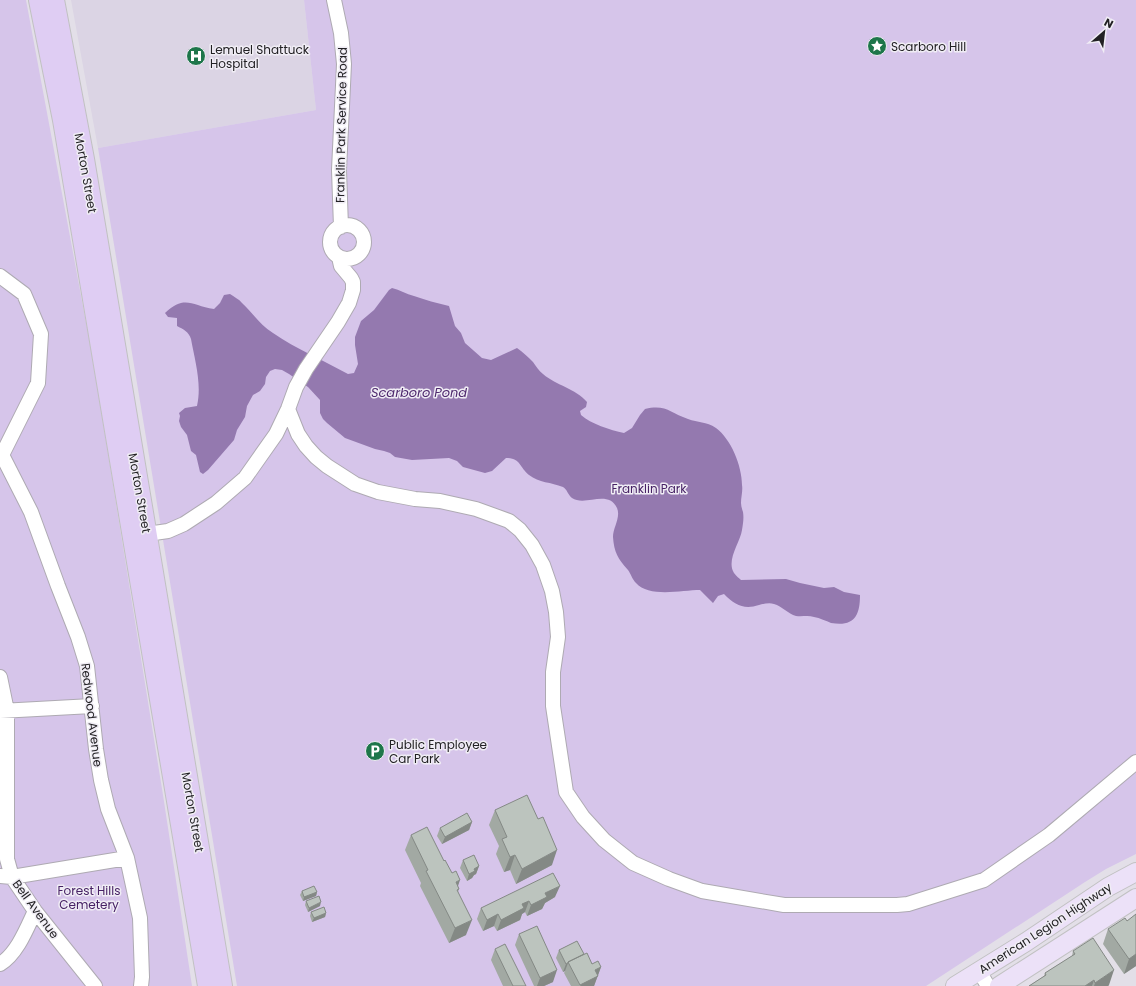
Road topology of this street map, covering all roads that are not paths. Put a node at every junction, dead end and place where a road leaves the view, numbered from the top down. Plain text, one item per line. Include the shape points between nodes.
1 (40, 0) edge
2 (54, 0) edge
3 (334, 0) edge
4 (341, 227) junction
5 (339, 257) junction
6 (0, 276) edge
7 (288, 409) junction
8 (1, 454) edge
9 (147, 534) junction
10 (0, 676) edge
11 (92, 706) junction
12 (3, 711) edge
13 (1136, 762) edge
14 (127, 858) junction
15 (1136, 872) edge
16 (6, 876) edge
17 (1136, 898) edge
18 (35, 910) junction
19 (0, 964) edge
20 (983, 979) edge
21 (95, 986) edge
22 (141, 986) edge
23 (208, 986) edge
24 (222, 986) edge
25 (955, 986) edge
26 (999, 986) edge

1 - 23 highway, Morton Street via 68,150
2 - 9 highway, Morton Street via 84,159
3 - 4 street, Franklin Park Service Road via 342,34 344,64 338,170
4 - 5 street via 334,232 330,240 332,250
4 - 5 street via 358,229 364,244 363,250 355,258
5 - 7 street via 341,266 353,282 349,303 296,387
6 - 8 street via 24,294 41,334 38,383
7 - 9 street via 276,434 246,478 216,503 184,524 168,531
7 - 13 street via 306,446 327,466 355,484 378,492 476,509 509,520 520,530 543,565 556,612 558,637 553,672 553,706 566,792 583,817 604,840 633,863 669,879 702,891 784,905 908,904 984,880 1049,835
8 - 11 street, Redwood Avenue via 31,512 78,638 87,666
9 - 24 highway, Morton Street
10 - 12 street, Bell Avenue
11 - 12 street
11 - 14 street, Redwood Avenue via 101,780 108,809
12 - 16 street, Bell Avenue
14 - 16 street
14 - 22 street, Redwood Avenue via 140,918
15 - 20 main road, American Legion Highway via 1108,887 1026,942
16 - 18 street, Bell Avenue
17 - 26 main road, American Legion Highway
18 - 19 street via 22,939
18 - 21 street, Bell Avenue
20 - 25 main road, American Legion Highway

